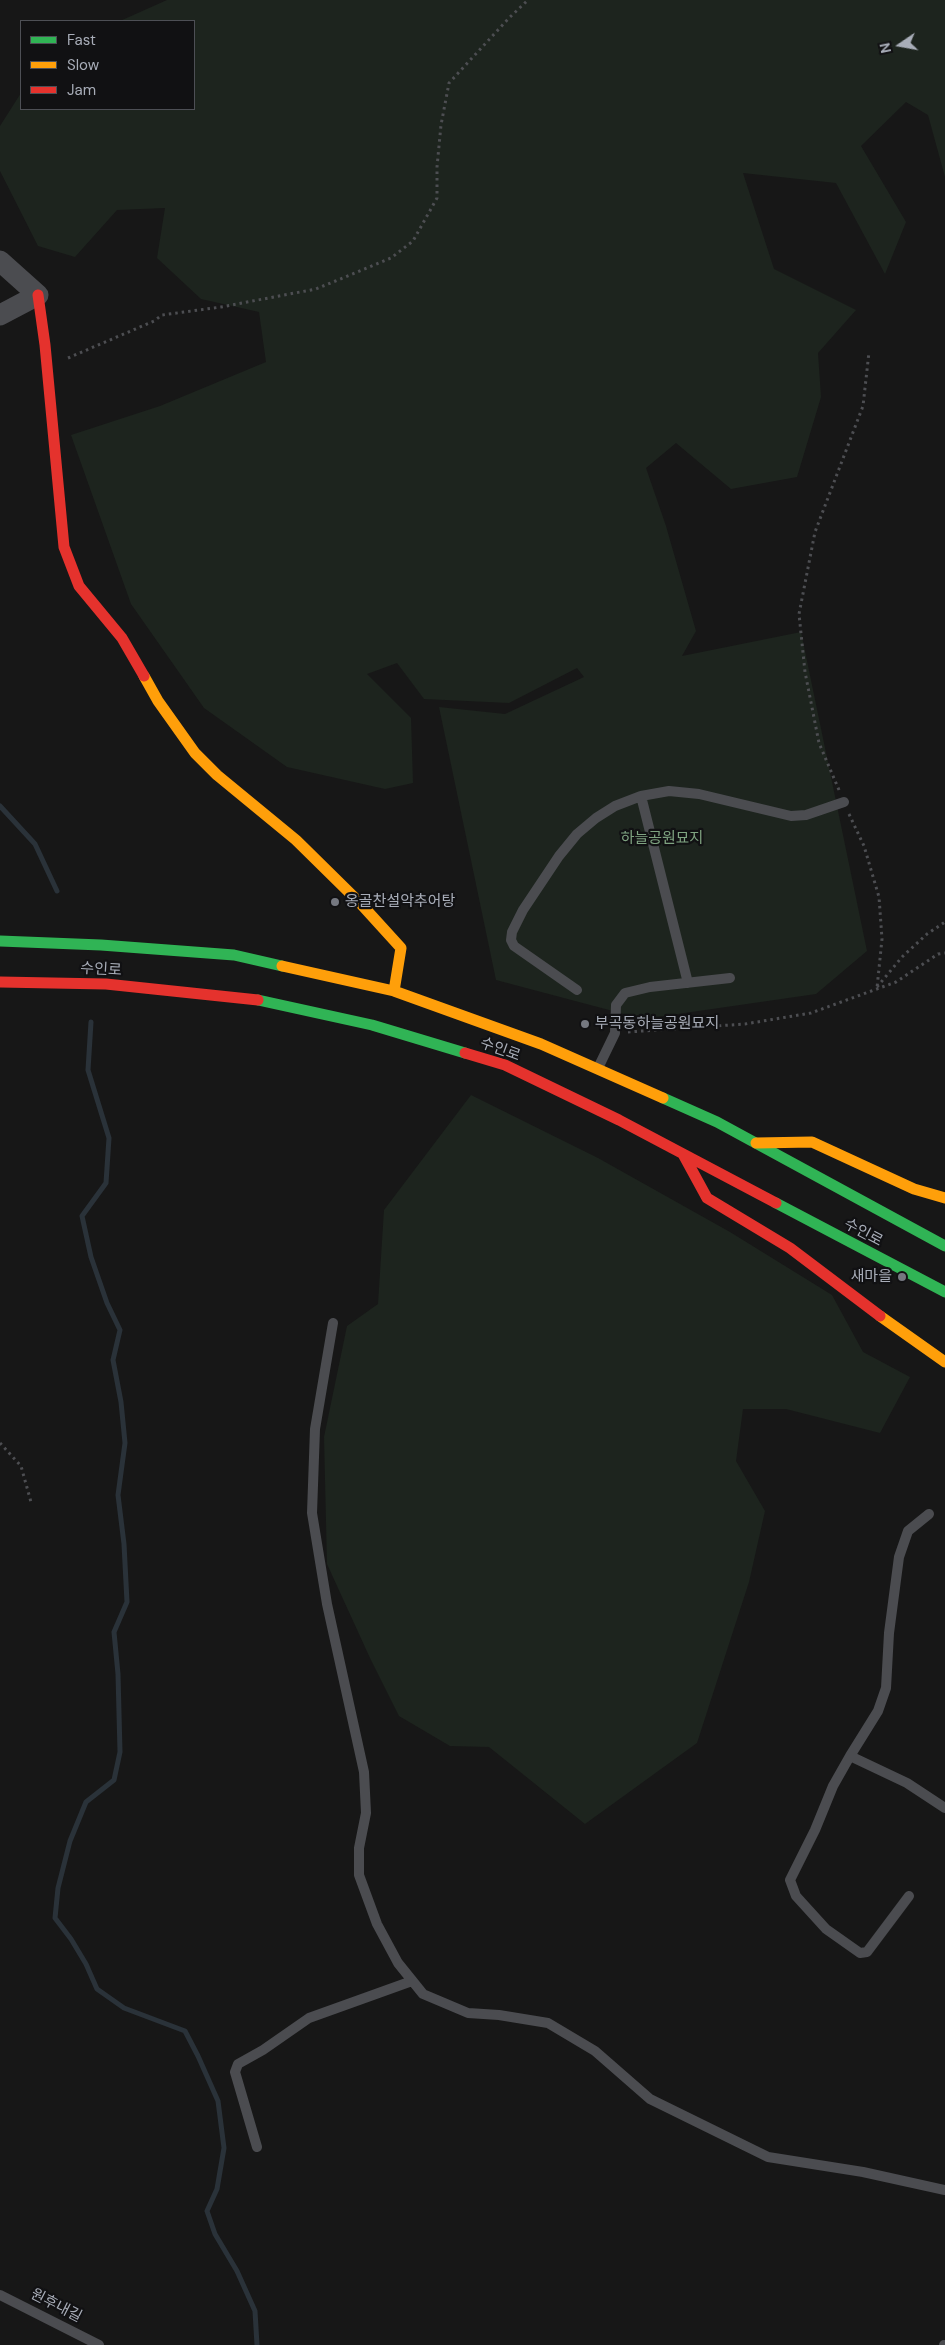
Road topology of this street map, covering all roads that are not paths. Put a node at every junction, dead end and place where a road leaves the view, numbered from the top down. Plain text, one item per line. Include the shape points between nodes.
1 (0, 261) edge
2 (38, 295) junction
3 (0, 315) edge
4 (641, 796) junction
5 (844, 802) road end
6 (0, 941) edge
7 (730, 978) dead end
8 (0, 982) edge
9 (688, 982) junction
10 (576, 990) dead end
11 (394, 991) junction
12 (597, 1069) junction
13 (755, 1143) junction
14 (683, 1154) junction
15 (945, 1198) edge
16 (945, 1246) edge
17 (945, 1292) edge
18 (333, 1324) dead end
19 (941, 1360) edge
20 (945, 1375) edge
21 (929, 1514) dead end
22 (850, 1756) junction
23 (945, 1808) edge
24 (909, 1896) dead end
25 (412, 1981) junction
26 (257, 2147) dead end
27 (945, 2190) edge
28 (0, 2295) edge
29 (99, 2345) edge

1 - 2 street
2 - 3 street
2 - 11 main road via 64,547 79,586 122,638 158,701 196,753 217,775 296,840 362,904 401,948
4 - 5 lane via 668,790 791,816 806,815
4 - 9 lane
4 - 10 lane via 615,806 577,834 533,895 512,932 514,946
6 - 11 main road, 수인로 via 234,955
7 - 9 lane
8 - 14 main road, 수인로 via 106,984 263,1000 372,1025 504,1065
9 - 12 lane via 625,993 616,1005 615,1033
11 - 12 main road, 수인로 via 541,1044
12 - 13 main road, 수인로 via 717,1122
13 - 15 main road via 812,1142 914,1190
13 - 16 main road, 수인로
14 - 17 main road, 수인로
14 - 19 main road via 706,1198 790,1248
18 - 25 lane via 315,1429 312,1513 327,1604 364,1772 366,1813 359,1848 359,1875 377,1924 398,1963
19 - 20 lane
21 - 22 lane via 908,1531 898,1567 886,1688 878,1711
22 - 23 lane via 906,1783
22 - 24 lane via 790,1880 796,1896 826,1929 860,1953 867,1952
25 - 26 lane via 309,2018 238,2064 235,2072
25 - 27 lane via 422,1994 468,2012 548,2024 595,2051 650,2099 768,2157 863,2172
28 - 29 lane, 원후내길

